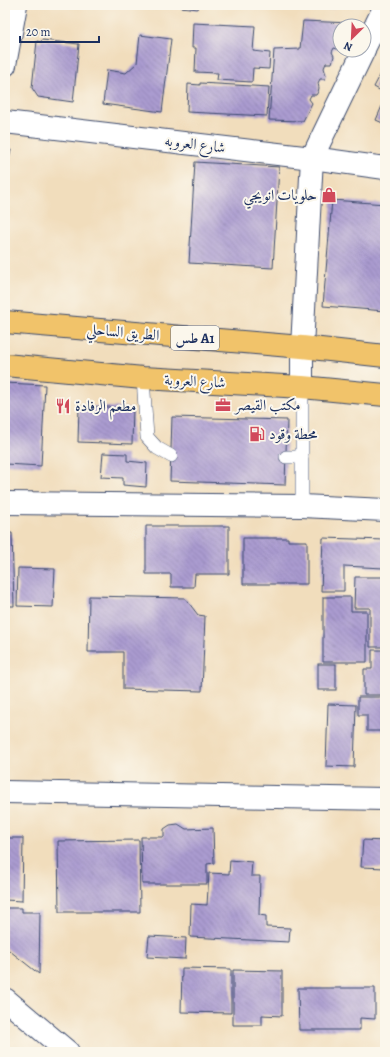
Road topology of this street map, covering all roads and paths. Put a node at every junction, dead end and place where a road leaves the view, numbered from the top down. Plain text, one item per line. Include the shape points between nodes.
1 (16, 5) edge
2 (385, 6) edge
3 (372, 33) edge
4 (360, 58) edge
5 (5, 65) edge
6 (5, 122) edge
7 (312, 158) junction
8 (385, 168) edge
9 (5, 322) edge
10 (302, 347) junction
11 (385, 356) edge
12 (5, 365) edge
13 (144, 378) junction
14 (302, 387) junction
15 (385, 396) edge
16 (171, 456) dead end
17 (286, 457) dead end
18 (302, 457) junction
19 (5, 503) edge
20 (302, 506) junction
21 (385, 510) edge
22 (5, 792) edge
23 (385, 798) edge
24 (5, 999) edge
25 (68, 1052) edge

1 - 5 street
2 - 3 street
4 - 7 street
6 - 7 street, شارع العروبه
7 - 8 street, شارع العروبه
7 - 10 street
9 - 10 highway, الطريق الساحلي / طس A1
10 - 11 highway, الطريق الساحلي / طس A1
10 - 14 street
12 - 13 highway, شارع العروبة
13 - 14 highway, شارع العروبة
13 - 16 lane via 147,437 157,448
14 - 15 highway, شارع العروبة
14 - 18 lane
17 - 18 lane
18 - 20 lane
19 - 20 street
20 - 21 street
22 - 23 street
24 - 25 street

